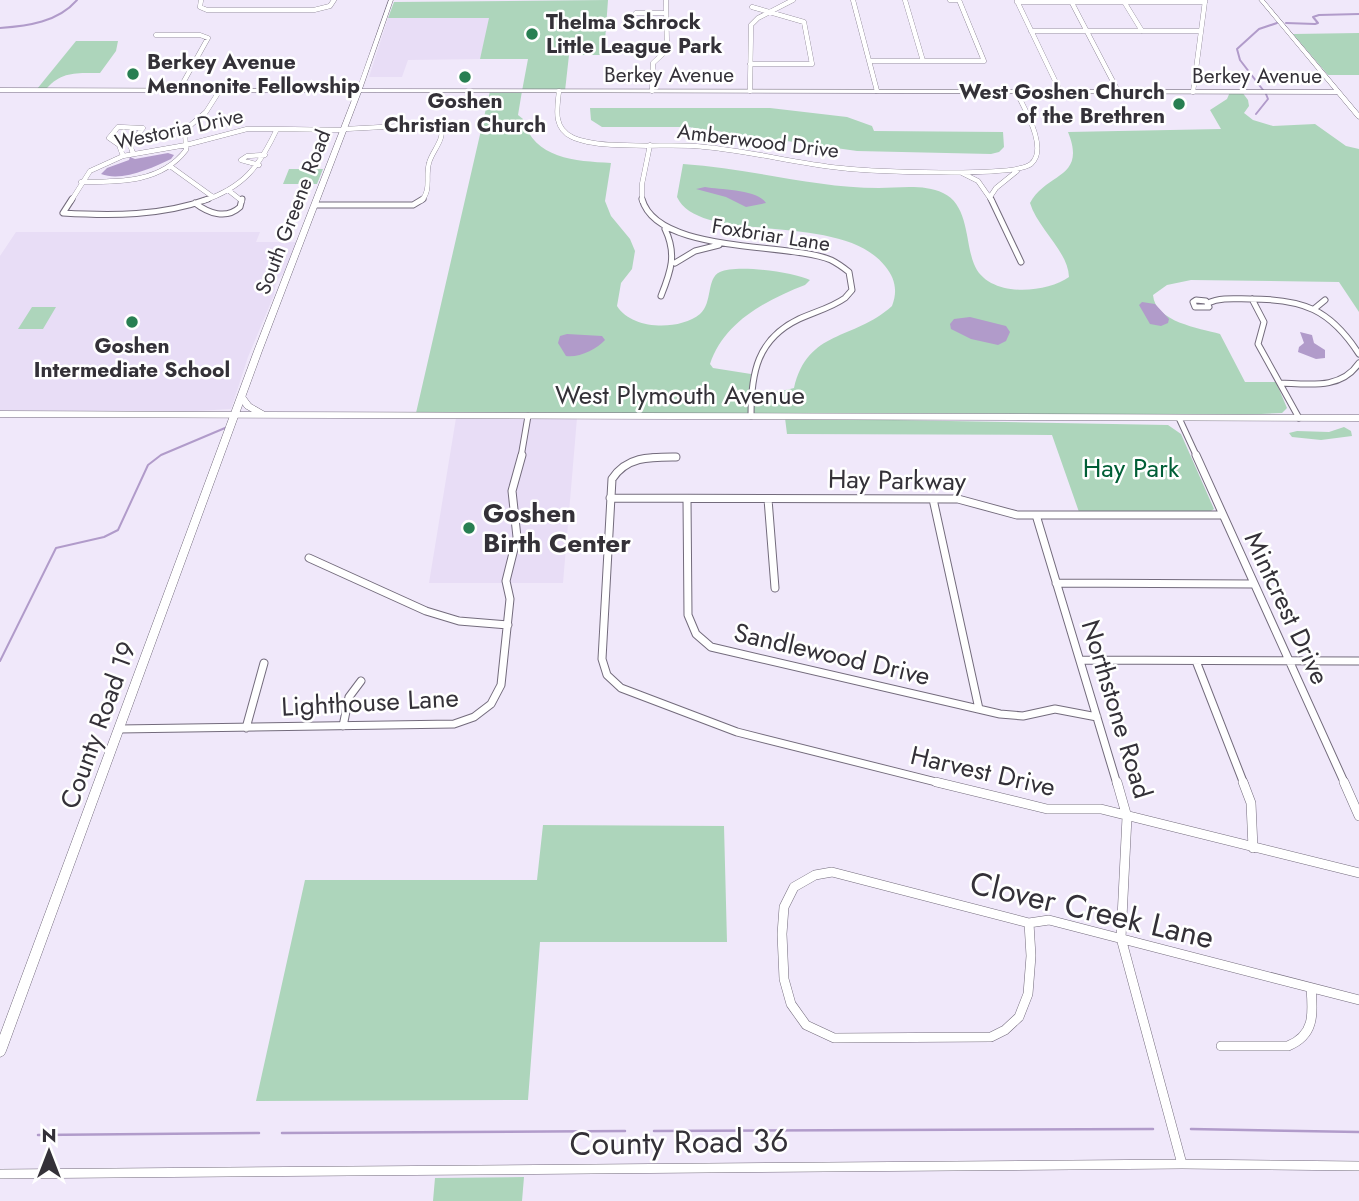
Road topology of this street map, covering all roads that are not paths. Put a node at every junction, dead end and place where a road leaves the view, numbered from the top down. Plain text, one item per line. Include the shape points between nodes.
1 (201, 0) edge
2 (334, 0) edge
3 (391, 0) edge
4 (666, 0) edge
5 (793, 0) edge
6 (853, 0) edge
7 (905, 0) edge
8 (950, 0) edge
9 (1261, 0) edge
10 (1017, 1) edge
11 (1071, 1) edge
12 (1124, 1) edge
13 (1205, 1) edge
14 (752, 7) dead end
15 (773, 11) junction
16 (636, 13) dead end
17 (666, 13) junction
18 (1031, 31) junction
19 (1087, 31) junction
20 (1142, 31) junction
21 (1201, 31) junction
22 (156, 35) dead end
23 (869, 61) junction
24 (923, 61) junction
25 (750, 64) junction
26 (0, 90) edge
27 (179, 90) junction
28 (220, 90) junction
29 (359, 91) junction
30 (559, 91) junction
31 (652, 91) junction
32 (750, 91) junction
33 (877, 91) junction
34 (1016, 91) junction
35 (1118, 91) junction
36 (1060, 92) junction
37 (1193, 92) junction
38 (1338, 92) junction
39 (1359, 117) edge
40 (277, 129) junction
41 (345, 130) junction
42 (186, 145) junction
43 (650, 145) junction
44 (133, 154) junction
45 (265, 155) junction
46 (123, 156) junction
47 (259, 165) junction
48 (170, 166) junction
49 (1020, 169) junction
50 (951, 170) junction
51 (81, 182) junction
52 (228, 190) junction
53 (213, 197) junction
54 (990, 197) junction
55 (195, 203) junction
56 (315, 205) junction
57 (665, 228) junction
58 (732, 244) junction
59 (1021, 262) dead end
60 (675, 263) junction
61 (661, 296) dead end
62 (1252, 299) junction
63 (1325, 300) dead end
64 (1208, 303) dead end
65 (1314, 309) junction
66 (1359, 354) edge
67 (1359, 363) edge
68 (1357, 373) edge
69 (1280, 383) junction
70 (242, 398) junction
71 (0, 414) edge
72 (236, 415) junction
73 (265, 415) junction
74 (528, 416) junction
75 (751, 416) junction
76 (1179, 418) junction
77 (1299, 418) junction
78 (1359, 418) edge
79 (676, 457) dead end
80 (610, 498) junction
81 (687, 499) junction
82 (768, 499) junction
83 (933, 499) junction
84 (1036, 515) junction
85 (1222, 515) junction
86 (309, 558) dead end
87 (1056, 583) junction
88 (1253, 584) junction
89 (775, 588) dead end
90 (508, 625) junction
91 (1080, 660) junction
92 (1196, 661) junction
93 (1288, 661) junction
94 (1359, 661) edge
95 (264, 663) dead end
96 (361, 681) dead end
97 (979, 709) junction
98 (1097, 717) junction
99 (343, 726) junction
100 (246, 728) junction
101 (119, 729) junction
102 (1359, 816) edge
103 (1127, 817) junction
104 (1253, 848) junction
105 (1359, 873) edge
106 (1029, 923) junction
107 (1121, 938) junction
108 (1311, 988) junction
109 (1359, 1000) edge
110 (1222, 1046) dead end
111 (0, 1051) edge
112 (1182, 1164) junction
113 (1359, 1166) edge
114 (0, 1174) edge

1 - 2 street via 201,8 213,10 326,8
3 - 29 street, South Greene Road
4 - 17 street
5 - 15 street
6 - 23 street
7 - 24 street
8 - 24 street via 959,0 984,61
9 - 38 street
10 - 11 street
10 - 18 street
11 - 12 street
11 - 19 street
12 - 13 street
12 - 20 street
13 - 21 street
14 - 15 street
15 - 25 street via 751,25
15 - 25 street via 804,22 812,64
16 - 17 street
17 - 31 street via 667,49 652,66
18 - 19 street
18 - 36 street
19 - 20 street
19 - 35 street
20 - 21 street
21 - 37 street
22 - 27 street via 208,38
23 - 24 street
23 - 33 street
25 - 32 street
26 - 27 street, Berkey Avenue
27 - 28 street, Berkey Avenue
28 - 29 street, Berkey Avenue
28 - 42 street via 206,112 187,127
29 - 30 street, Berkey Avenue
29 - 41 street, South Greene Road
30 - 31 street, Berkey Avenue
30 - 43 street, Amberwood Drive via 556,116 566,134 598,144
31 - 32 street, Berkey Avenue
32 - 33 street, Berkey Avenue
33 - 34 street, Berkey Avenue
34 - 36 street, Berkey Avenue
34 - 49 street via 1039,146 1035,159
35 - 36 street, Berkey Avenue
35 - 37 street, Berkey Avenue
37 - 38 street, Berkey Avenue
38 - 39 street
40 - 41 street, Westoria Drive
40 - 42 street, Westoria Drive via 233,131
40 - 45 street
41 - 56 street, South Greene Road
41 - 56 street, Westoria Drive via 441,127 442,140 428,166 426,196 419,204 409,205
42 - 44 street, Westoria Drive
42 - 48 street via 183,156
43 - 50 street, Amberwood Drive via 703,146 842,168
43 - 57 street via 641,197 647,211
44 - 46 street, Westoria Drive
44 - 46 street via 130,144 142,128 118,127 110,139 119,145
45 - 47 street
45 - 47 street via 241,160
46 - 51 street, Westoria Drive via 94,167
47 - 52 street
48 - 51 street via 132,180
48 - 53 street
49 - 50 street, Amberwood Drive
49 - 54 street
50 - 54 street via 978,180
51 - 55 street, Westoria Drive via 63,213 139,214
52 - 53 street
52 - 55 street via 243,201 239,209 215,215
53 - 55 street
54 - 59 street
56 - 70 street, South Greene Road
57 - 58 street, Foxbriar Lane via 690,238
57 - 60 street
58 - 60 street via 702,248
58 - 75 street, Foxbriar Lane via 824,257 844,266 853,280 844,300 789,325 761,349 751,374
60 - 61 street
62 - 64 street
62 - 65 street via 1286,300
62 - 69 street via 1264,322 1258,344
63 - 65 street
65 - 66 street via 1338,323
67 - 68 street
68 - 69 street via 1337,382
69 - 77 street
70 - 72 street, South Greene Road
70 - 73 main road
71 - 72 main road, West Plymouth Avenue
72 - 73 main road, West Plymouth Avenue
72 - 101 street, County Road 19
73 - 74 main road, West Plymouth Avenue
74 - 75 main road, West Plymouth Avenue
74 - 90 street, Lighthouse Lane via 512,491 517,530 506,581
75 - 76 main road, West Plymouth Avenue
76 - 77 main road, West Plymouth Avenue
76 - 85 street, Mintcrest Drive
77 - 78 main road, West Plymouth Avenue
79 - 80 street, Harvest Drive via 641,458 623,465 611,480
80 - 81 street, Hay Parkway
80 - 103 street, Harvest Drive via 601,659 607,676 629,692 737,732 802,750 1047,809 1094,808
81 - 82 street, Hay Parkway
81 - 97 street, Sandlewood Drive via 688,615 695,634 706,644
82 - 83 street, Hay Parkway
82 - 89 street
83 - 84 street, Hay Parkway via 967,499 1003,513
83 - 97 street
84 - 85 street, Hay Parkway
84 - 87 street, Northstone Road
85 - 88 street, Mintcrest Drive
86 - 90 street via 390,598 446,618
87 - 88 street
87 - 91 street, Northstone Road
88 - 93 street, Mintcrest Drive
90 - 99 street, Lighthouse Lane via 501,685 491,704 474,718 454,724
91 - 92 street
91 - 98 street, Northstone Road
92 - 93 street
92 - 104 street via 1251,803
93 - 94 street
93 - 102 street, Mintcrest Drive
95 - 100 street
96 - 99 street via 349,697
97 - 98 street, Sandlewood Drive via 1015,716 1055,709
98 - 103 street, Northstone Road
99 - 100 street, Lighthouse Lane
100 - 101 street, Lighthouse Lane
101 - 111 street, County Road 19
103 - 104 street, Harvest Drive
103 - 107 street, Northstone Road
104 - 105 street, Harvest Drive
106 - 106 street, Clover Creek Lane via 843,873 814,875 784,899 780,917 786,996 815,1030 845,1039 982,1038 1000,1033 1023,1011
106 - 107 street, Clover Creek Lane via 1049,920
107 - 108 street, Clover Creek Lane
107 - 112 street, Northstone Road
108 - 109 street, Clover Creek Lane
108 - 110 street via 1312,1029 1298,1043
112 - 113 street, County Road 36
112 - 114 street, County Road 36

